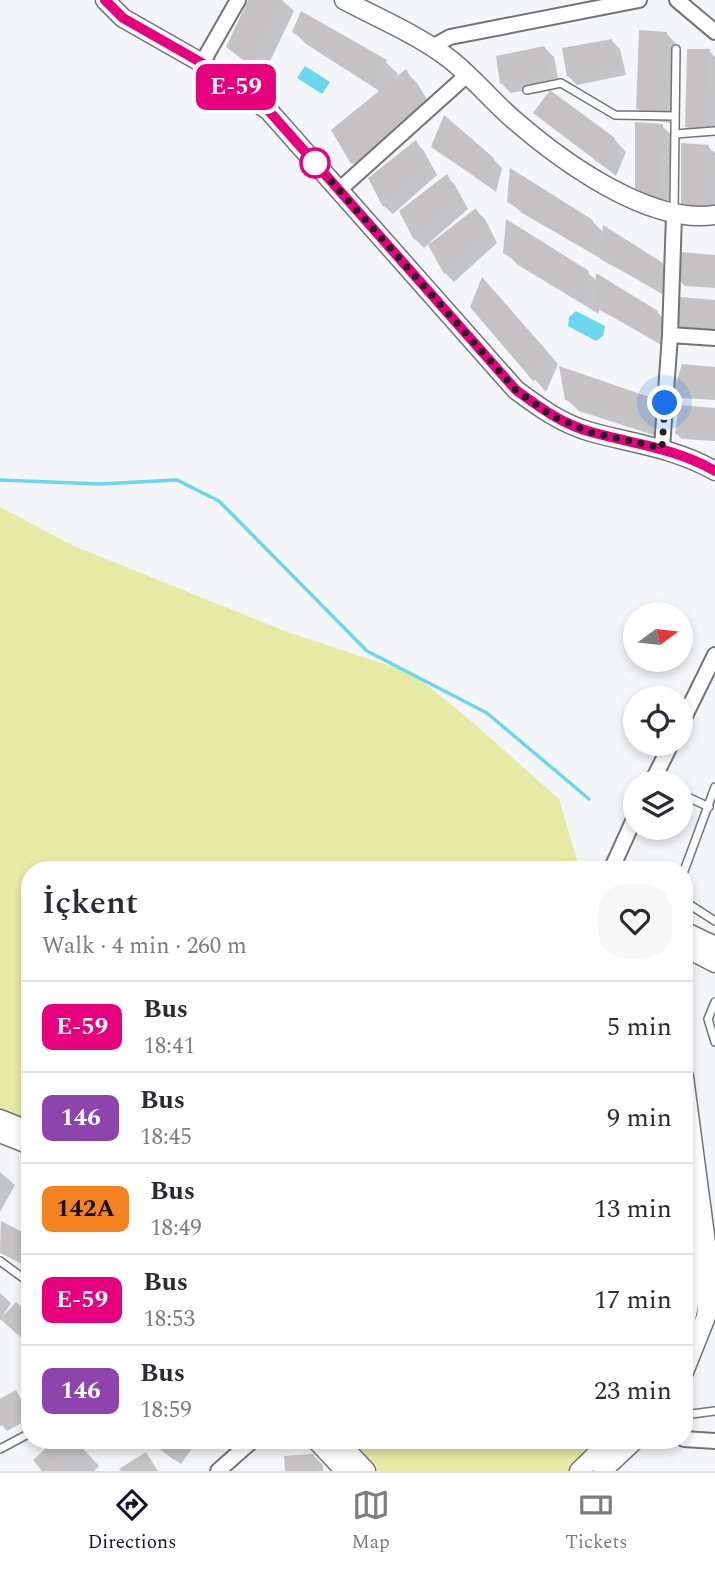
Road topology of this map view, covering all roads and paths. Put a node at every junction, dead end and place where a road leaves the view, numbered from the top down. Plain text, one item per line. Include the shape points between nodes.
1 (105, 0) edge
2 (237, 0) edge
3 (344, 0) edge
4 (639, 0) edge
5 (677, 0) edge
6 (715, 32) edge
7 (432, 47) junction
8 (676, 49) dead end
9 (202, 63) junction
10 (467, 75) junction
11 (527, 90) dead end
12 (675, 116) junction
13 (715, 131) edge
14 (675, 134) junction
15 (339, 190) junction
16 (674, 215) junction
17 (715, 215) edge
18 (670, 335) junction
19 (715, 338) edge
20 (662, 448) junction
21 (715, 471) edge
22 (715, 655) edge
23 (693, 700) edge
24 (715, 787) edge
25 (693, 800) edge
26 (709, 807) junction
27 (625, 840) edge
28 (615, 861) edge
29 (688, 861) edge
30 (693, 907) edge
31 (715, 921) edge
32 (693, 935) edge
33 (715, 946) edge
34 (693, 952) edge
35 (715, 963) edge
36 (715, 1002) edge
37 (715, 1042) edge
38 (0, 1119) edge
39 (21, 1127) edge
40 (0, 1133) edge
41 (21, 1141) edge
42 (693, 1143) edge
43 (693, 1257) edge
44 (0, 1261) edge
45 (21, 1276) edge
46 (693, 1284) edge
47 (709, 1331) edge
48 (693, 1357) edge
49 (715, 1410) edge
50 (693, 1414) edge
51 (21, 1438) edge
52 (693, 1440) edge
53 (715, 1441) edge
54 (0, 1448) edge
55 (243, 1449) edge
56 (324, 1449) edge
57 (345, 1449) edge
58 (602, 1449) edge
59 (625, 1449) edge
60 (218, 1471) edge
61 (345, 1471) edge
62 (366, 1471) edge
63 (579, 1471) edge
64 (602, 1471) edge

1 - 9 street via 123,18
2 - 9 street
3 - 7 street
4 - 7 street via 450,37
5 - 6 street
7 - 10 street
8 - 12 lane
9 - 15 street via 269,111
10 - 15 street
10 - 16 street via 514,120 564,157 634,199
11 - 12 lane via 566,84 615,114
12 - 14 lane
13 - 14 lane
14 - 16 lane
15 - 20 street via 516,390 552,416 589,432
16 - 17 street
16 - 18 street
18 - 19 street
18 - 20 street
20 - 21 street
22 - 23 street
24 - 26 lane
25 - 26 lane
26 - 29 lane
27 - 28 street
30 - 31 lane
32 - 33 street
34 - 35 street
36 - 37 lane via 708,1019
38 - 39 street
40 - 41 street
42 - 47 street via 708,1253
43 - 46 street
44 - 45 lane
47 - 48 street
49 - 50 lane
51 - 54 lane
52 - 53 street
55 - 60 street
56 - 61 street
57 - 62 street
58 - 63 street
59 - 64 street

